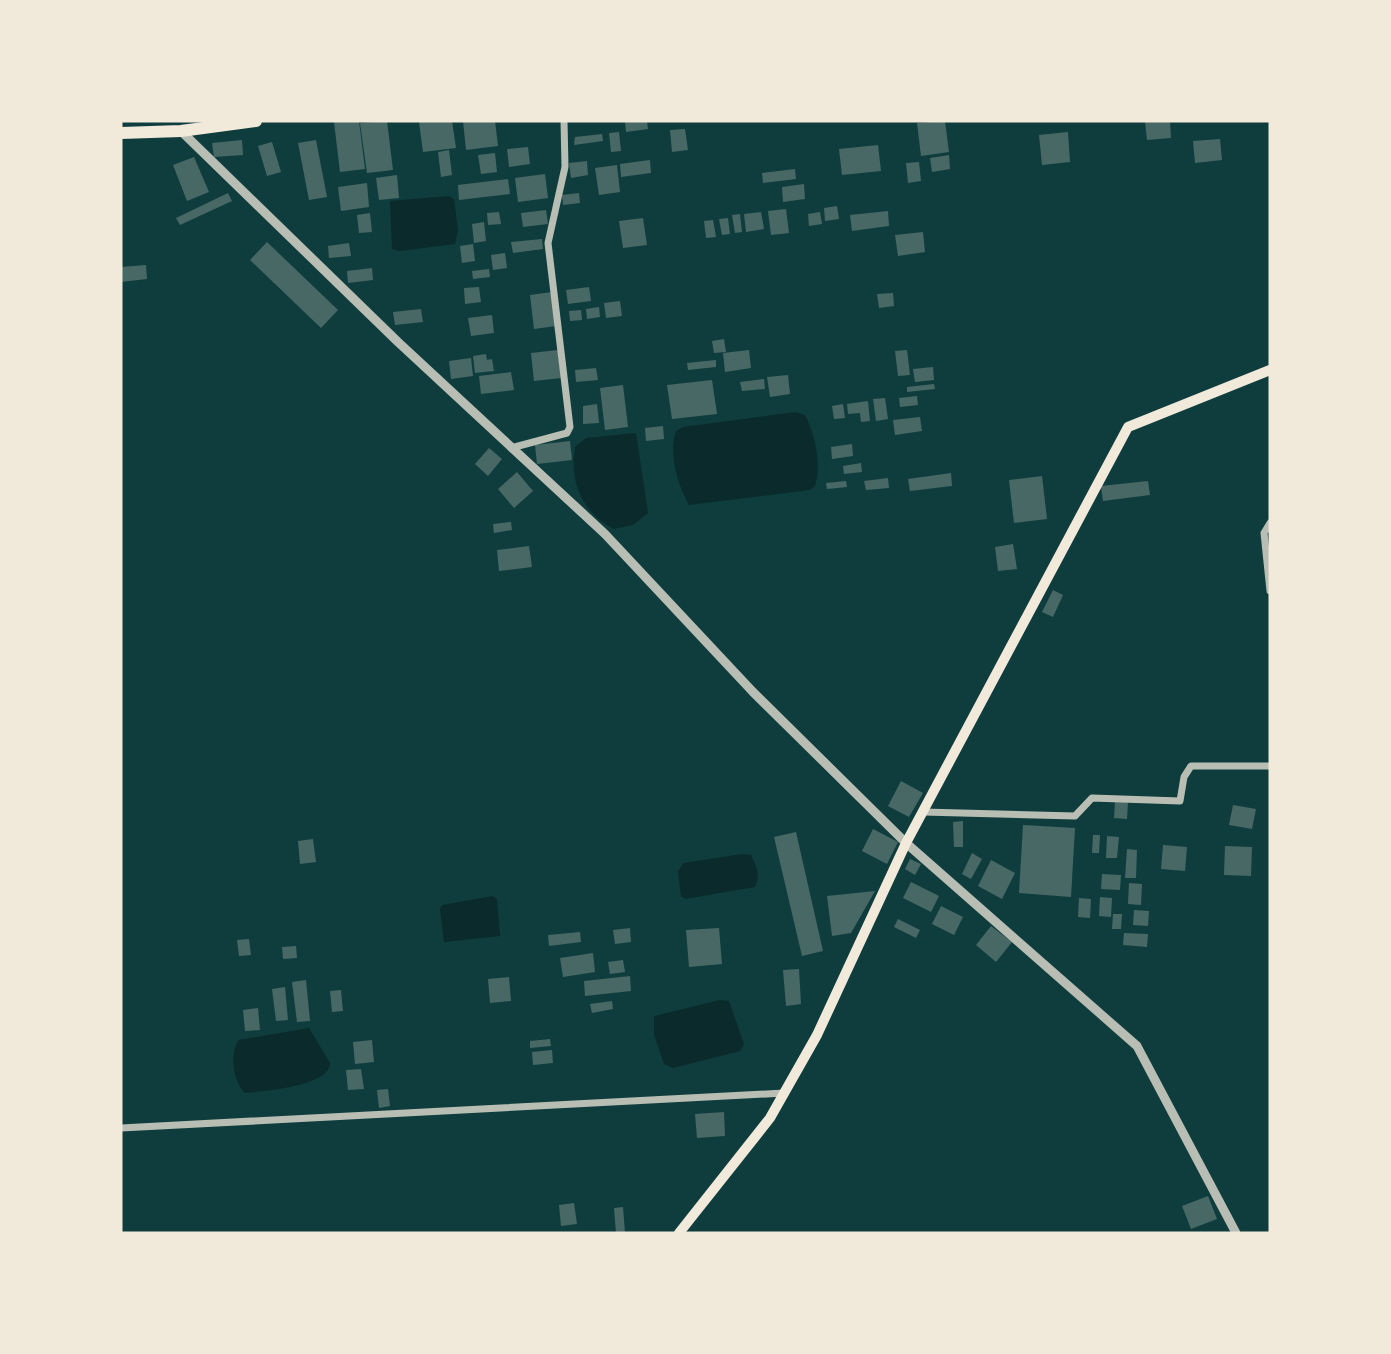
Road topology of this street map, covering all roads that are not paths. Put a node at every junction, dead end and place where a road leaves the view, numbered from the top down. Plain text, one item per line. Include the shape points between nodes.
1 (171, 121) edge
2 (249, 121) edge
3 (564, 121) edge
4 (181, 131) junction
5 (121, 133) edge
6 (1270, 370) edge
7 (511, 447) junction
8 (1270, 523) edge
9 (1270, 591) edge
10 (1270, 766) edge
11 (923, 812) junction
12 (906, 843) junction
13 (784, 1093) junction
14 (121, 1128) edge
15 (679, 1233) edge
16 (1236, 1233) edge

1 - 4 main road
2 - 4 highway
3 - 7 street via 565,167 548,243 570,427 566,433
4 - 5 highway
4 - 7 street
6 - 11 main road via 1128,427
7 - 12 street via 605,534 753,692
8 - 9 street via 1264,533
10 - 11 street via 1191,766 1180,801 1092,798 1075,816
11 - 12 main road
12 - 13 main road via 817,1035
12 - 16 street via 1137,1046
13 - 14 street
13 - 15 main road via 770,1118

